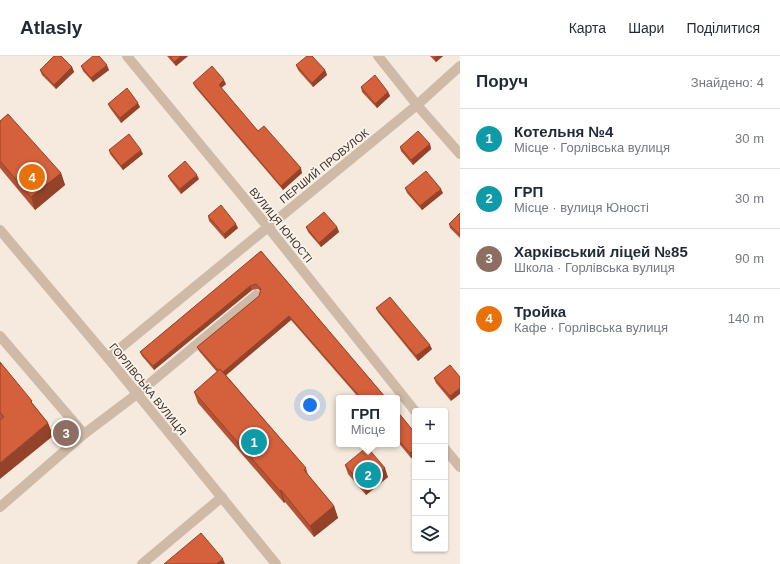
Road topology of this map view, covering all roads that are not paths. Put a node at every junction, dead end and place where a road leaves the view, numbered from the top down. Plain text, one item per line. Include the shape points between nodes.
1 (127, 56) edge
2 (378, 56) edge
3 (460, 66) edge
4 (418, 105) junction
5 (460, 154) edge
6 (268, 227) junction
7 (0, 230) edge
8 (256, 295) dead end
9 (0, 336) edge
10 (108, 358) junction
11 (137, 394) junction
12 (413, 408) edge
13 (84, 434) junction
14 (448, 453) edge
15 (460, 467) edge
16 (222, 497) junction
17 (0, 508) edge
18 (142, 564) edge
19 (276, 564) edge

1 - 6 street, ВУЛИЦЯ ЮНОСТІ
2 - 4 street
3 - 4 street, ПЕРШИЙ ПРОВУЛОК
4 - 5 street
4 - 6 street, ПЕРШИЙ ПРОВУЛОК
6 - 10 street, ПЕРШИЙ ПРОВУЛОК
6 - 12 street, ВУЛИЦЯ ЮНОСТІ
7 - 10 street, ГОРЛІВСЬКА ВУЛИЦЯ
8 - 11 street
9 - 13 street
10 - 11 street, ГОРЛІВСЬКА ВУЛИЦЯ
11 - 13 street
11 - 16 street, ГОРЛІВСЬКА ВУЛИЦЯ
13 - 17 street
14 - 15 street
16 - 18 street
16 - 19 street, ГОРЛІВСЬКА ВУЛИЦЯ

